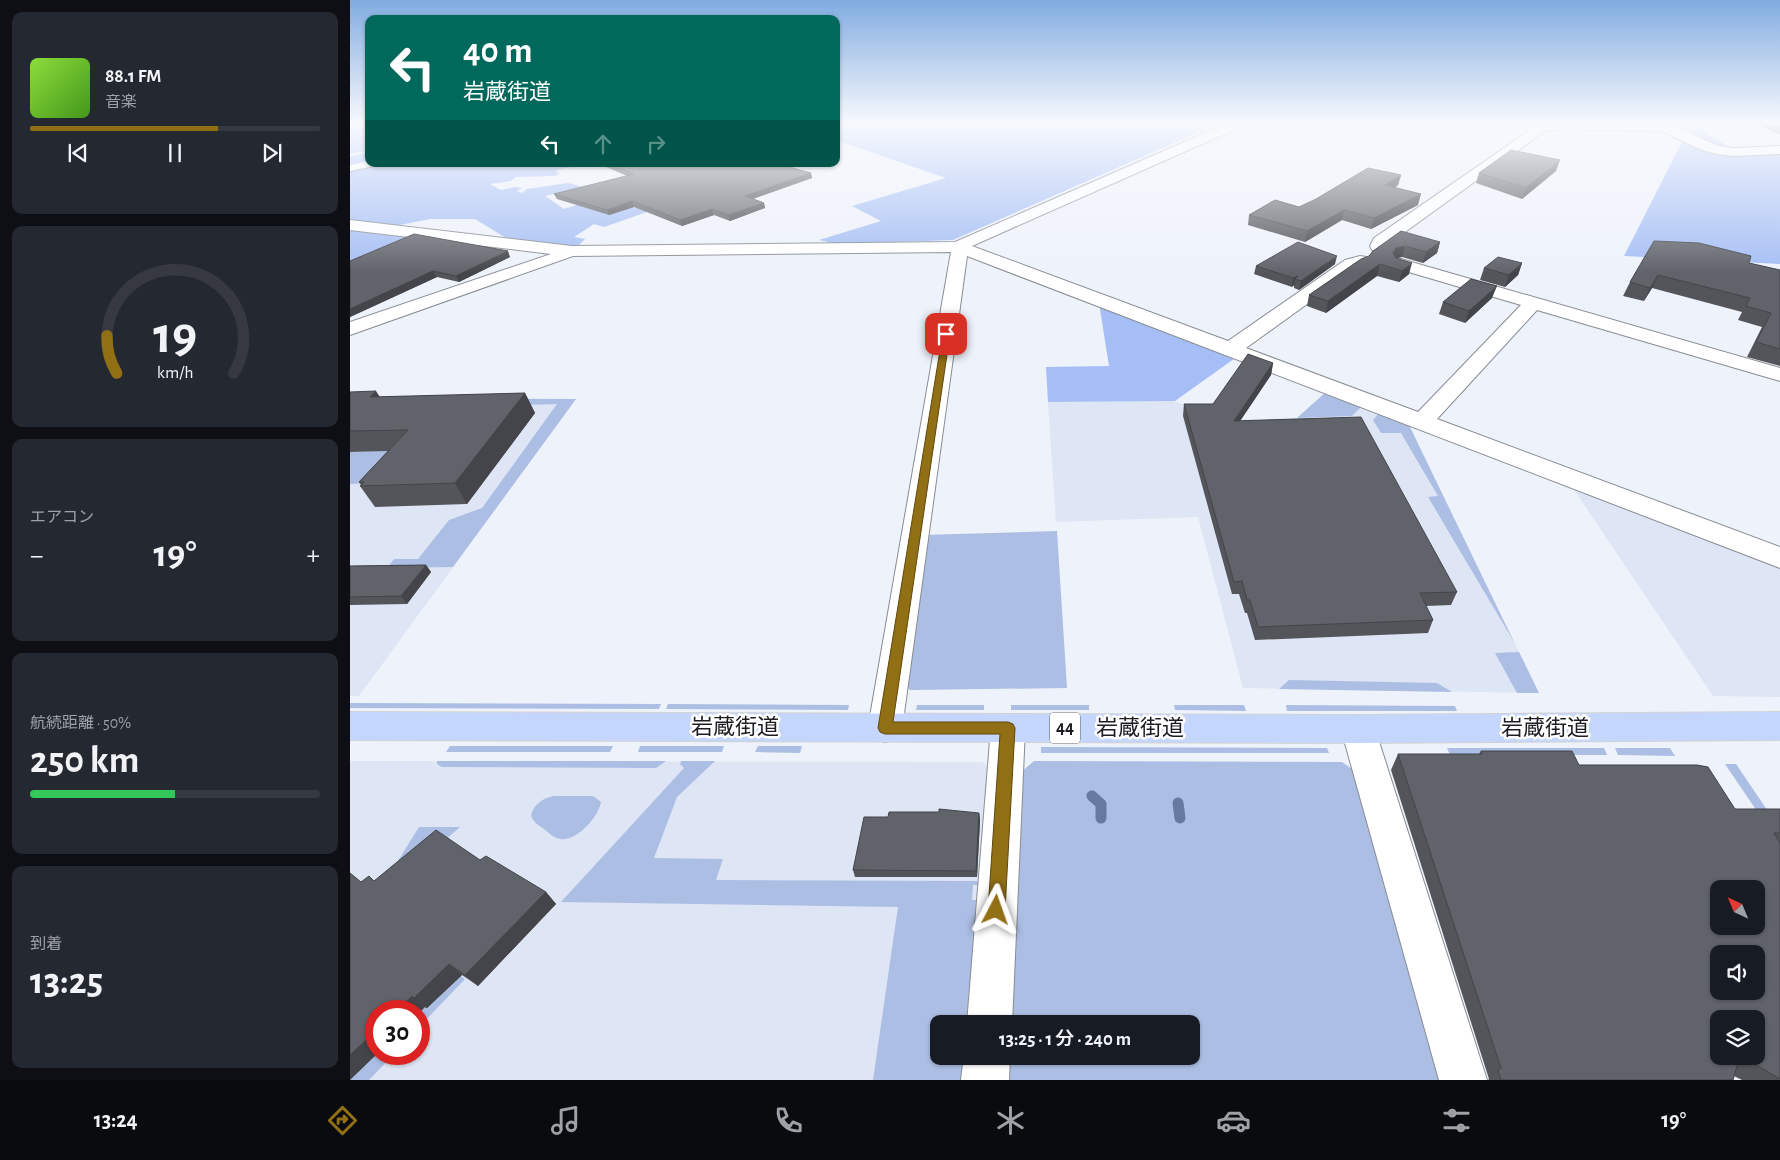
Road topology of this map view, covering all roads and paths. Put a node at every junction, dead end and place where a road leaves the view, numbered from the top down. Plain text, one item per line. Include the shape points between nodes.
1 (1126, 172) edge
2 (1478, 172) edge
3 (350, 226) edge
4 (1378, 246) junction
5 (960, 247) junction
6 (572, 251) junction
7 (1381, 264) junction
8 (1533, 303) junction
9 (350, 329) edge
10 (1231, 349) junction
11 (1780, 375) edge
12 (1422, 422) junction
13 (1780, 558) edge
14 (350, 726) edge
15 (1780, 726) edge
16 (885, 728) junction
17 (1008, 728) junction
18 (1358, 729) junction
19 (990, 1015) edge
20 (986, 1065) edge
21 (985, 1080) edge
22 (1463, 1080) edge

1 - 5 street
2 - 4 street
3 - 6 street
4 - 7 street via 1400,257
4 - 7 street via 1357,252 1357,259
5 - 6 street
5 - 10 street
5 - 16 street
6 - 9 street
7 - 8 street
7 - 10 street via 1351,264
8 - 11 street
8 - 12 street
10 - 12 street
12 - 13 street
14 - 16 main road, 岩蔵街道 / 44
15 - 18 main road, 岩蔵街道 / 44
16 - 17 main road, 岩蔵街道 / 44
17 - 18 main road, 岩蔵街道 / 44
17 - 19 street
18 - 22 street
20 - 21 street

